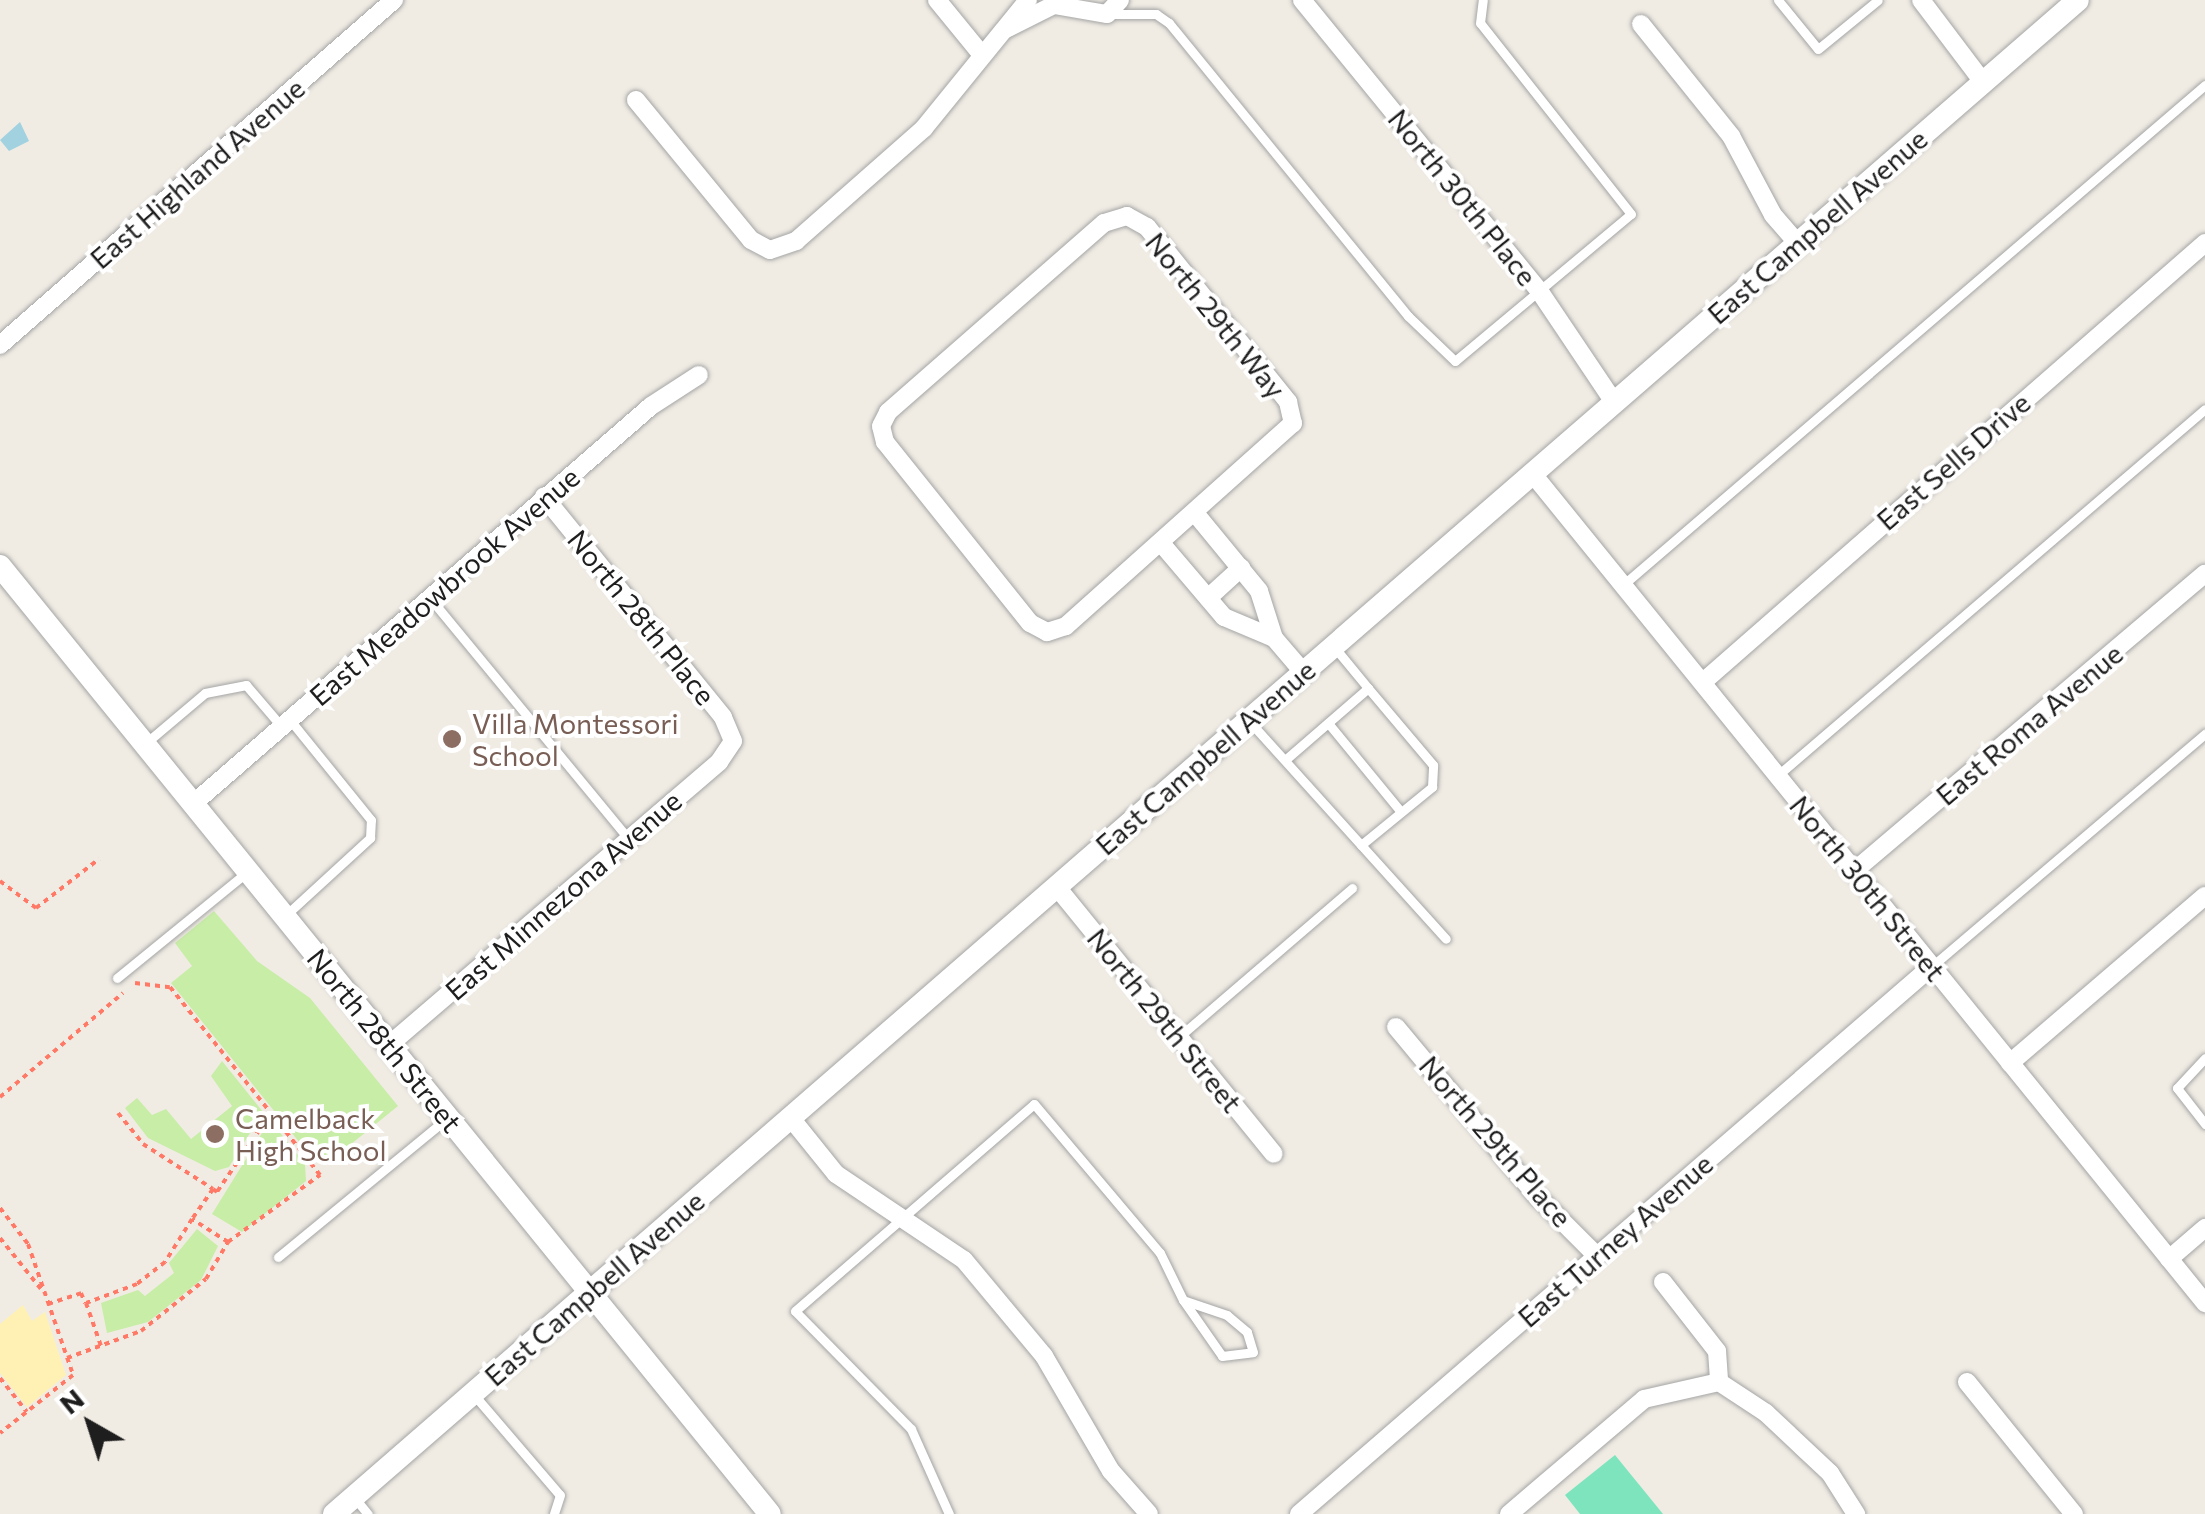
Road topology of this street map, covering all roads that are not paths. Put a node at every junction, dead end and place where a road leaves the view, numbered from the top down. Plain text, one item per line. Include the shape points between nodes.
1 (394, 0) edge
2 (937, 0) edge
3 (1028, 0) edge
4 (1302, 0) edge
5 (1483, 0) edge
6 (1778, 0) edge
7 (1878, 0) edge
8 (1921, 0) edge
9 (2078, 0) edge
10 (1108, 5) edge
11 (1641, 24) dead end
12 (1006, 29) junction
13 (982, 55) junction
14 (1983, 82) junction
15 (2205, 85) edge
16 (636, 100) dead end
17 (1797, 243) junction
18 (2205, 243) edge
19 (1540, 292) junction
20 (0, 346) edge
21 (699, 376) dead end
22 (1614, 402) junction
23 (2205, 409) edge
24 (1532, 473) junction
25 (544, 498) junction
26 (1196, 514) junction
27 (1161, 543) junction
28 (0, 566) edge
29 (1241, 568) junction
30 (2205, 574) edge
31 (1624, 584) junction
32 (429, 597) junction
33 (1208, 598) junction
34 (1274, 638) junction
35 (1333, 646) junction
36 (1303, 672) junction
37 (1703, 682) junction
38 (1368, 688) junction
39 (1248, 720) junction
40 (1328, 723) junction
41 (286, 724) junction
42 (2205, 734) edge
43 (733, 741) joint
44 (144, 744) junction
45 (1285, 760) junction
46 (1777, 776) junction
47 (194, 803) junction
48 (1401, 812) junction
49 (629, 839) junction
50 (1361, 845) junction
51 (249, 870) junction
52 (1853, 872) junction
53 (1056, 886) junction
54 (1352, 888) dead end
55 (2205, 896) edge
56 (285, 916) junction
57 (1446, 939) dead end
58 (1932, 967) junction
59 (117, 978) dead end
60 (1396, 1027) dead end
61 (1180, 1036) junction
62 (388, 1044) junction
63 (2205, 1058) edge
64 (2010, 1062) junction
65 (448, 1117) junction
66 (790, 1117) junction
67 (2205, 1124) edge
68 (1274, 1154) dead end
69 (902, 1218) junction
70 (2205, 1228) edge
71 (1596, 1255) junction
72 (278, 1257) dead end
73 (2169, 1259) junction
74 (1664, 1282) dead end
75 (590, 1293) junction
76 (1183, 1300) junction
77 (2205, 1303) edge
78 (1719, 1382) junction
79 (1967, 1382) dead end
80 (473, 1394) junction
81 (361, 1505) edge
82 (334, 1514) edge
83 (554, 1514) edge
84 (770, 1514) edge
85 (949, 1514) edge
86 (1150, 1514) edge
87 (1299, 1514) edge
88 (1509, 1514) edge
89 (1856, 1514) edge
90 (2074, 1514) edge

1 - 20 street, East Highland Avenue
2 - 13 street
3 - 12 street
4 - 19 street, North 30th Place
5 - 19 lane via 1480,22 1630,214
6 - 7 lane via 1818,50
8 - 14 street
9 - 14 street, East Campbell Avenue
10 - 12 street via 1054,5
10 - 19 lane via 1156,14 1169,24 1447,358 1461,360
11 - 17 street via 1731,136 1773,215
12 - 13 street
13 - 16 street via 924,128 796,242 770,250 751,240
14 - 17 street, East Campbell Avenue
15 - 31 lane
17 - 22 street, East Campbell Avenue
18 - 37 street, East Sells Drive
19 - 22 street, North 30th Place
21 - 25 street, East Meadowbrook Avenue via 662,398
22 - 24 street, East Campbell Avenue
23 - 46 lane
24 - 31 street, North 30th Street
24 - 35 street, East Campbell Avenue
25 - 32 street, East Meadowbrook Avenue
25 - 43 street, North 28th Place via 723,718
26 - 27 street
26 - 27 street, North 29th Way via 1293,423 1276,388 1147,227 1127,216 1104,223 888,412 881,426 885,442 1018,608 1046,632 1066,626
26 - 29 street
27 - 33 street
28 - 44 street, North 28th Street
29 - 33 street
29 - 34 street via 1260,591
30 - 52 street, East Roma Avenue
31 - 37 street, North 30th Street
32 - 41 street, East Meadowbrook Avenue
32 - 49 lane
33 - 34 street via 1224,616
34 - 36 street
35 - 36 street, East Campbell Avenue
35 - 38 lane
36 - 39 street, East Campbell Avenue
37 - 46 street, North 30th Street
38 - 40 lane
38 - 48 lane via 1433,765 1432,787
39 - 45 lane
39 - 53 street, East Campbell Avenue
40 - 45 lane
40 - 48 lane
41 - 44 lane via 246,686 205,693
41 - 47 street, East Meadowbrook Avenue
41 - 56 lane via 371,820 370,838
42 - 58 lane
43 - 49 street, East Minnezona Avenue via 719,762
44 - 47 street, North 28th Street
45 - 50 lane
46 - 52 street, North 30th Street
47 - 51 street, North 28th Street
48 - 50 lane
49 - 62 street, East Minnezona Avenue
50 - 57 lane
51 - 56 street, North 28th Street
51 - 59 lane
52 - 58 street, North 30th Street
53 - 61 street, North 29th Street
53 - 66 street, East Campbell Avenue
54 - 61 lane
55 - 64 street
56 - 62 street, North 28th Street
58 - 64 street, North 30th Street
58 - 71 street, East Turney Avenue
60 - 71 street, North 29th Place via 1536,1196
61 - 68 street, North 29th Street
62 - 65 street, North 28th Street
63 - 67 lane via 2177,1088
64 - 73 street, North 30th Street
65 - 72 lane
65 - 75 street, North 28th Street
66 - 69 street via 836,1174
66 - 75 street, East Campbell Avenue
69 - 76 lane via 1034,1104 1160,1253
69 - 85 lane via 795,1311 910,1430
69 - 86 street via 942,1241 987,1287 1044,1356 1110,1471
70 - 73 street
71 - 87 street, East Turney Avenue
73 - 77 street, North 30th Street
74 - 78 street via 1717,1351
75 - 80 street, East Campbell Avenue
75 - 84 street, North 28th Street
76 - 76 lane via 1222,1356 1252,1352 1247,1332 1227,1315
78 - 88 street via 1644,1399
78 - 89 street via 1766,1413 1830,1474
79 - 90 street
80 - 81 street, East Campbell Avenue
80 - 83 lane via 560,1496
81 - 82 street, East Campbell Avenue

